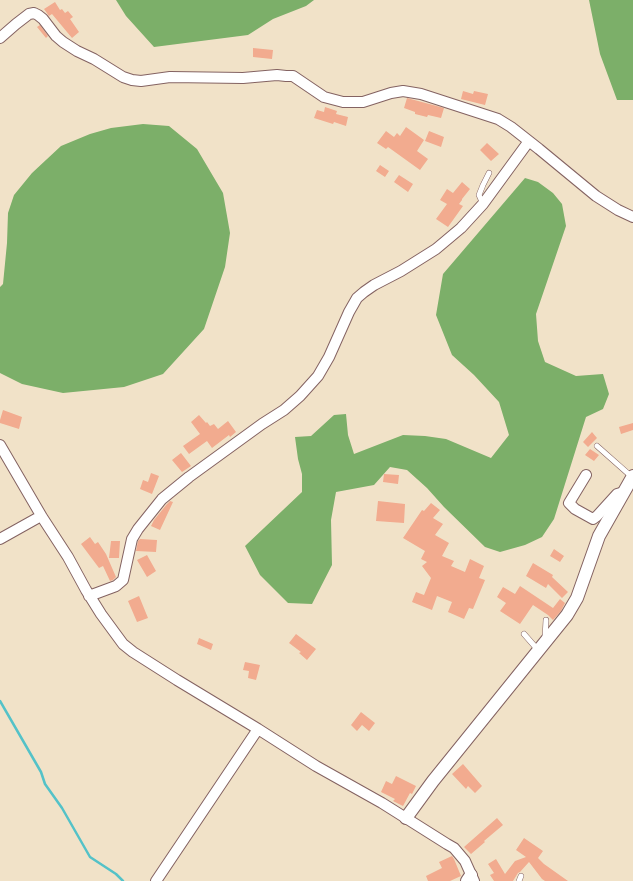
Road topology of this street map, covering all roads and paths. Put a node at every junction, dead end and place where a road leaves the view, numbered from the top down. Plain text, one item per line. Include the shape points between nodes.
1 (0, 38) edge
2 (529, 141) junction
3 (489, 173) dead end
4 (483, 204) junction
5 (633, 217) edge
6 (0, 445) edge
7 (597, 446) dead end
8 (586, 475) dead end
9 (632, 477) edge
10 (624, 492) junction
11 (42, 516) junction
12 (0, 539) edge
13 (89, 596) junction
14 (546, 620) dead end
15 (524, 634) dead end
16 (542, 647) junction
17 (258, 729) junction
18 (406, 818) junction
19 (470, 879) edge
20 (156, 881) edge

1 - 2 street via 29,14 34,13 43,19 56,36 77,51 132,80 170,77 293,76 324,98 343,102 363,102 404,91 422,94 498,119
2 - 4 street
2 - 5 street via 596,196
3 - 4 lane via 479,195
4 - 13 street via 461,228 436,249 374,285 357,298 318,376 284,410 162,499 132,539 123,580 116,586
6 - 11 street
7 - 9 lane
8 - 10 street via 569,503 593,519 617,494
9 - 10 street
10 - 16 street via 599,536 577,598
11 - 12 street
11 - 13 street
13 - 17 street via 122,644
14 - 16 lane
15 - 16 lane
16 - 18 street
17 - 18 street
17 - 20 street
18 - 19 street via 454,848 465,861

